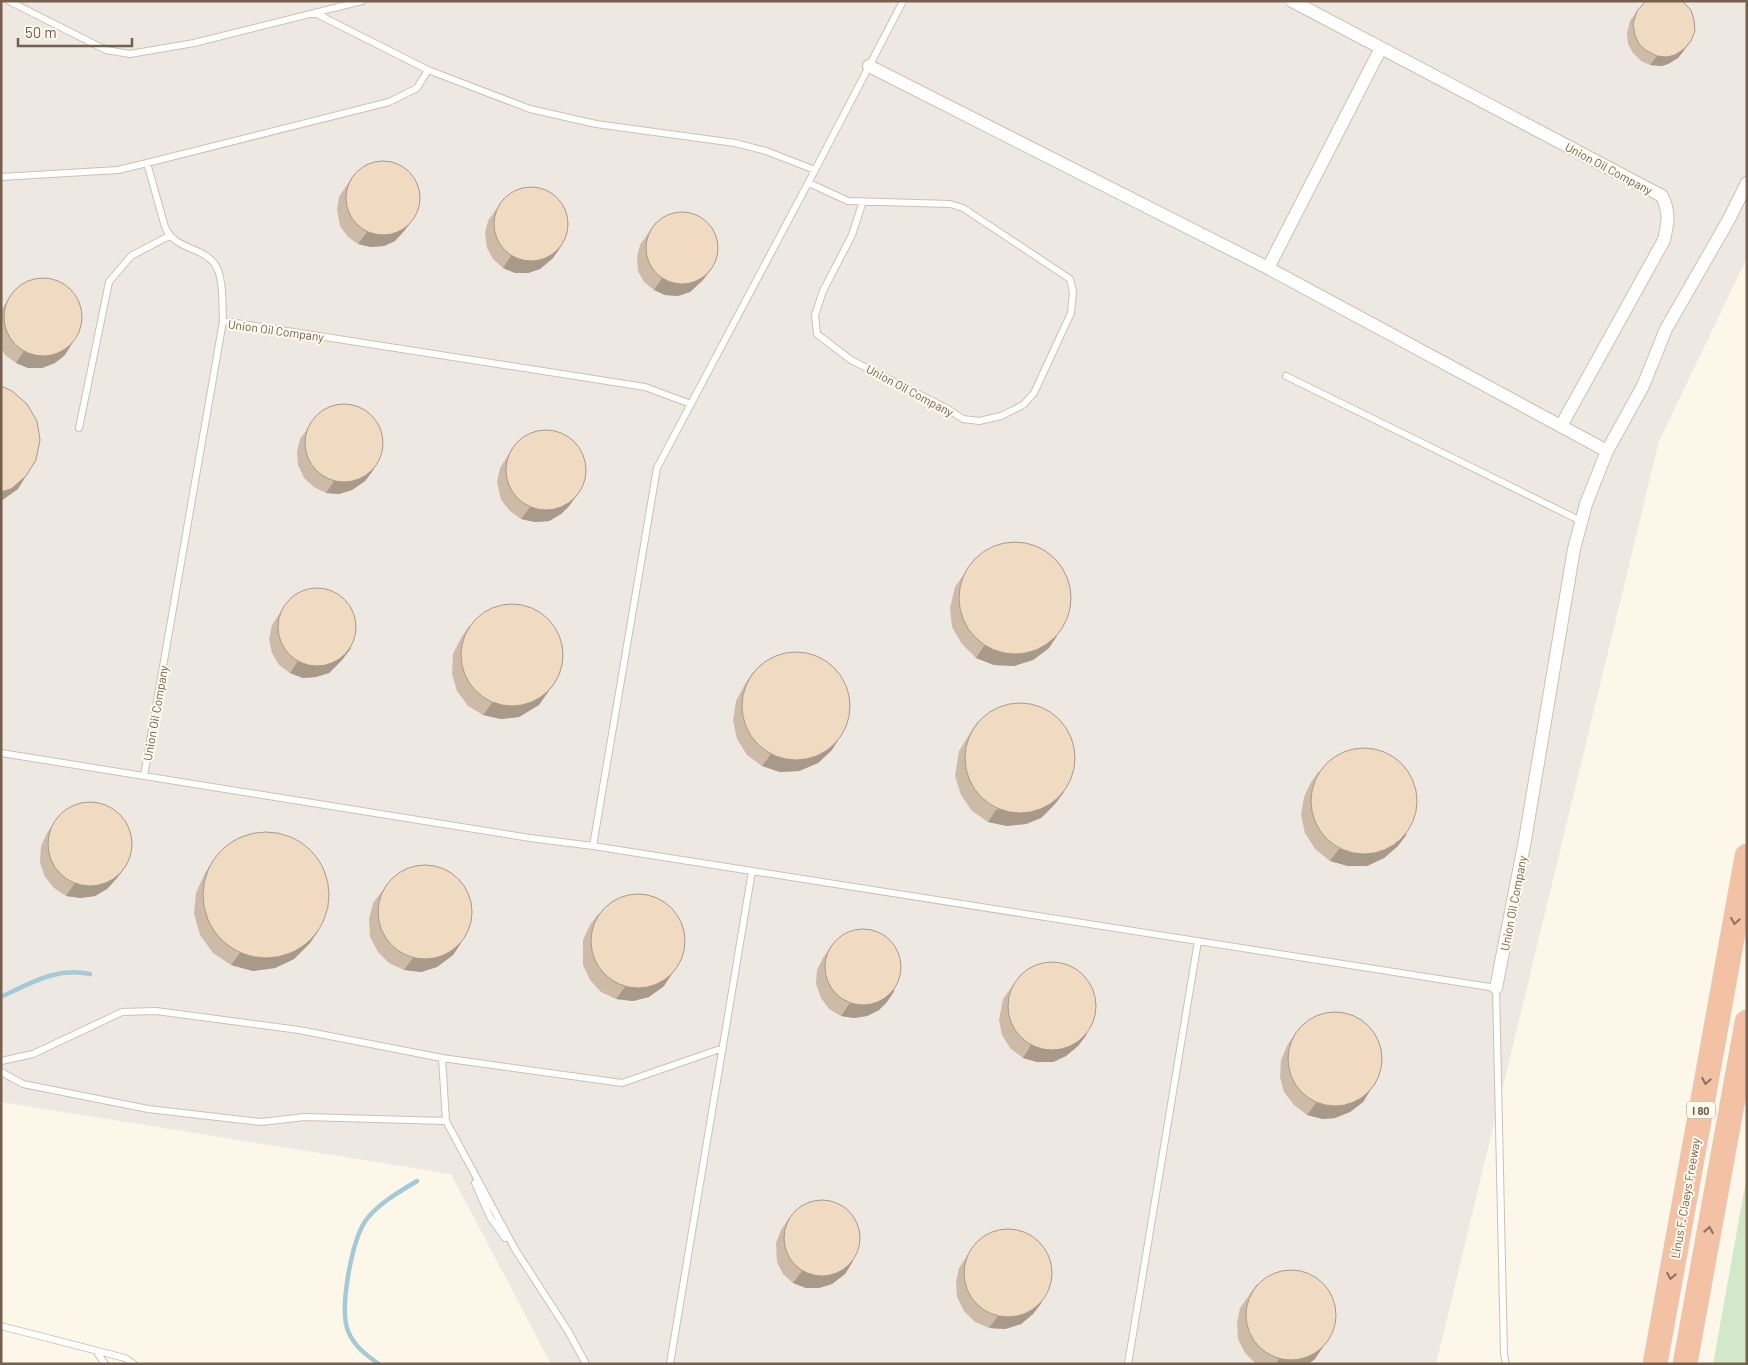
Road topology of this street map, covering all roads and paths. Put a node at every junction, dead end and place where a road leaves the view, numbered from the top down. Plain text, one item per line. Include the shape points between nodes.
1 (10, 1) edge
2 (362, 1) edge
3 (903, 1) edge
4 (1292, 1) edge
5 (315, 13) junction
6 (1381, 48) junction
7 (869, 66) junction
8 (428, 70) junction
9 (147, 163) junction
10 (815, 170) junction
11 (1, 177) edge
12 (809, 183) junction
13 (1747, 183) edge
14 (863, 201) junction
15 (169, 236) junction
16 (1268, 268) junction
17 (223, 321) junction
18 (1286, 376) dead end
19 (691, 404) junction
20 (1561, 426) junction
21 (78, 428) dead end
22 (1607, 451) junction
23 (1582, 521) junction
24 (1, 753) edge
25 (144, 776) junction
26 (593, 846) junction
27 (1747, 856) edge
28 (752, 871) junction
29 (1198, 941) junction
30 (1496, 988) junction
31 (1747, 1022) edge
32 (722, 1048) junction
33 (442, 1058) junction
34 (1, 1061) edge
35 (1, 1072) edge
36 (446, 1121) junction
37 (1, 1326) edge
38 (96, 1351) junction
39 (105, 1364) edge
40 (134, 1364) edge
41 (585, 1364) edge
42 (670, 1364) edge
43 (1128, 1364) edge
44 (1506, 1364) edge
45 (1655, 1364) edge
46 (1685, 1364) edge

1 - 5 lane via 106,50 130,54 194,43
2 - 5 lane
3 - 7 lane
4 - 6 street, Union Oil Company
5 - 8 lane
6 - 16 street
6 - 20 street, Union Oil Company via 1662,196 1668,222 1664,240
7 - 10 lane
7 - 16 street
8 - 9 lane via 417,88 390,102
8 - 10 lane via 530,109 596,124 735,143 766,150
9 - 11 lane via 118,170
9 - 15 lane
10 - 12 lane
12 - 14 lane, Union Oil Company via 848,201
12 - 19 lane
13 - 22 street, Union Oil Company via 1666,330 1643,386
14 - 14 lane, Union Oil Company via 950,204 963,208 1070,279 1073,292 1071,313 1034,393 1023,405 1001,416 979,421 963,420 948,409 851,360 817,334 815,315 822,291 852,234
15 - 17 lane via 215,264 222,284
15 - 21 lane via 131,256 110,282
16 - 20 street
17 - 19 lane, Union Oil Company via 645,386
17 - 25 lane, Union Oil Company
18 - 23 lane
19 - 26 lane via 657,468
20 - 22 street
22 - 23 street, Union Oil Company
23 - 30 street, Union Oil Company via 1574,549
24 - 25 lane
25 - 26 lane
26 - 28 lane
27 -> 45 highway, Linus F. Claeys Freeway / I 80
28 - 29 lane
28 - 32 lane
29 - 30 lane
29 - 43 lane
30 - 44 lane, Union Oil Company
46 -> 31 highway, I 80
32 - 33 lane via 622,1083
32 - 42 lane
33 - 34 lane via 299,1030 156,1011 122,1012 33,1054
33 - 36 lane
35 - 36 lane via 23,1084 148,1109 261,1122 305,1117
36 - 41 lane via 515,1249 568,1331
37 - 38 lane
38 - 39 lane
38 - 40 lane via 125,1358

